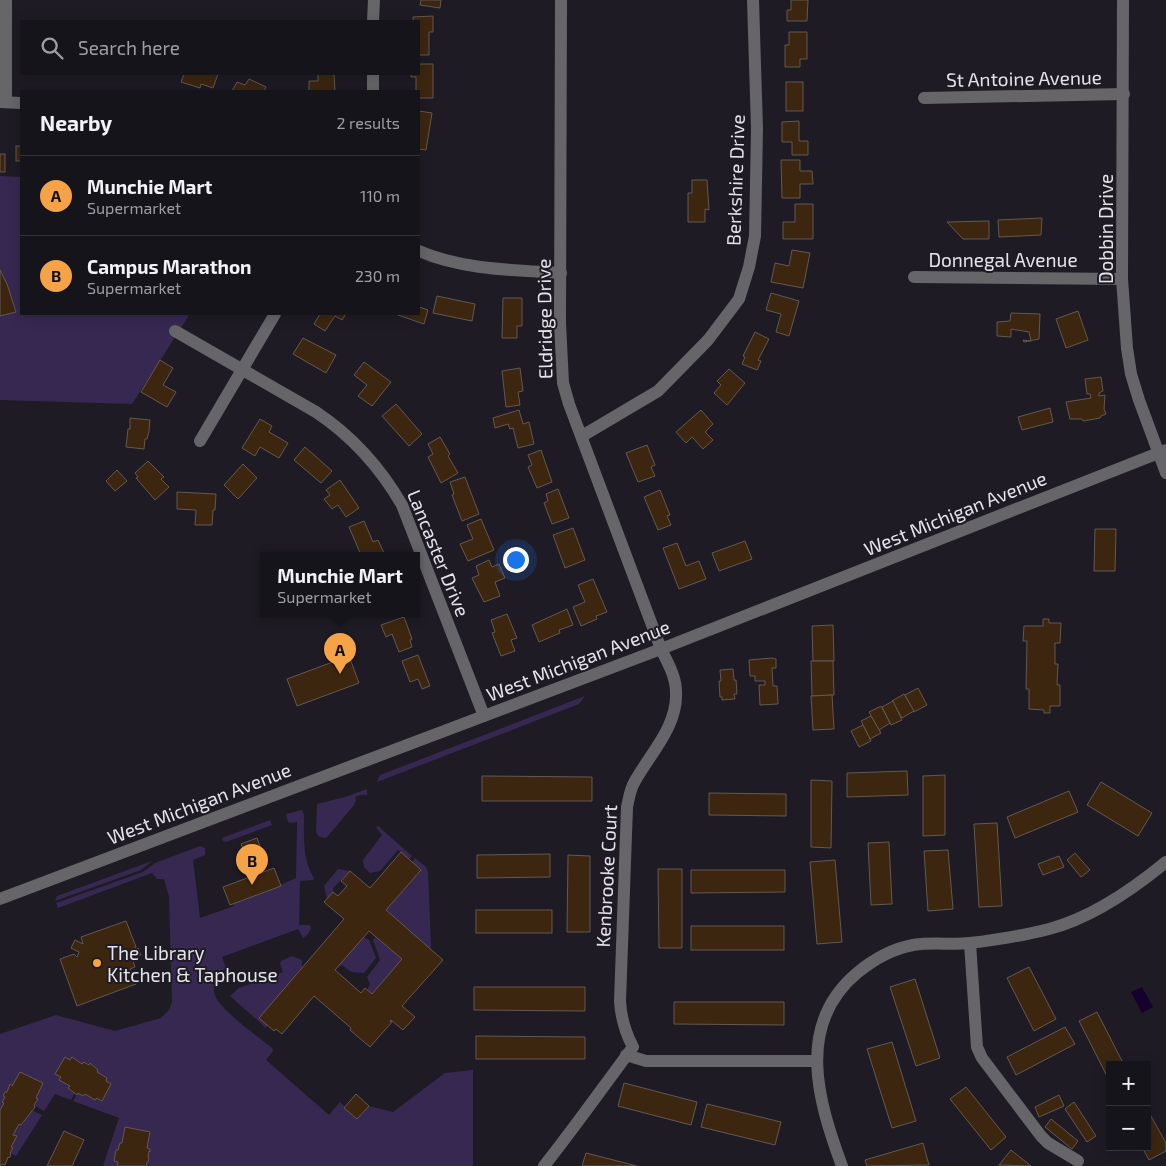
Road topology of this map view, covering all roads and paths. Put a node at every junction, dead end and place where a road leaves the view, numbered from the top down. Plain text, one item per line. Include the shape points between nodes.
1 (6, 0) edge
2 (374, 0) edge
3 (562, 0) edge
4 (753, 0) edge
5 (1124, 0) edge
6 (373, 20) edge
7 (373, 75) edge
8 (372, 90) edge
9 (1124, 94) junction
10 (924, 98) dead end
11 (3, 102) edge
12 (20, 103) edge
13 (420, 251) edge
14 (561, 273) junction
15 (914, 277) dead end
16 (1122, 279) junction
17 (274, 315) edge
18 (175, 331) dead end
19 (242, 370) junction
20 (582, 436) junction
21 (200, 441) dead end
22 (1162, 451) edge
23 (1166, 473) edge
24 (661, 649) junction
25 (484, 716) junction
26 (1166, 862) edge
27 (0, 898) edge
28 (970, 943) junction
29 (626, 1055) junction
30 (817, 1061) junction
31 (1078, 1161) dead end
32 (544, 1166) edge
33 (842, 1166) edge

1 - 11 street
2 - 6 street
3 - 14 street, Eldridge Drive
4 - 20 street, Berkshire Drive via 757,129 755,236 739,299 708,340 658,392
5 - 9 street, Dobbin Drive
7 - 8 street
9 - 10 street, St Antoine Avenue
9 - 16 street, Dobbin Drive
11 - 12 street
13 - 14 street via 486,268
14 - 20 street, Eldridge Drive via 563,384
15 - 16 street, Donnegal Avenue
16 - 22 street, Dobbin Drive via 1131,374 1138,400
17 - 19 street
18 - 19 street, Lancaster Drive
19 - 21 street
19 - 25 street, Lancaster Drive via 335,425 366,454 391,486 402,505
20 - 24 street, Eldridge Drive
22 - 23 street, Dobbin Drive
22 - 24 street, West Michigan Avenue
24 - 25 street, West Michigan Avenue
24 - 29 street, Kenbrooke Court via 674,680 676,702 666,733 635,782 627,807 620,1000 621,1018 633,1047
25 - 27 street, West Michigan Avenue
26 - 28 street via 1118,897 1078,919 1049,929
28 - 30 street via 914,945 892,950 869,962 849,980 825,1013 818,1037
28 - 31 street via 977,1047 982,1058 1040,1136
29 - 30 street via 646,1061
29 - 32 street
30 - 33 street via 826,1118

